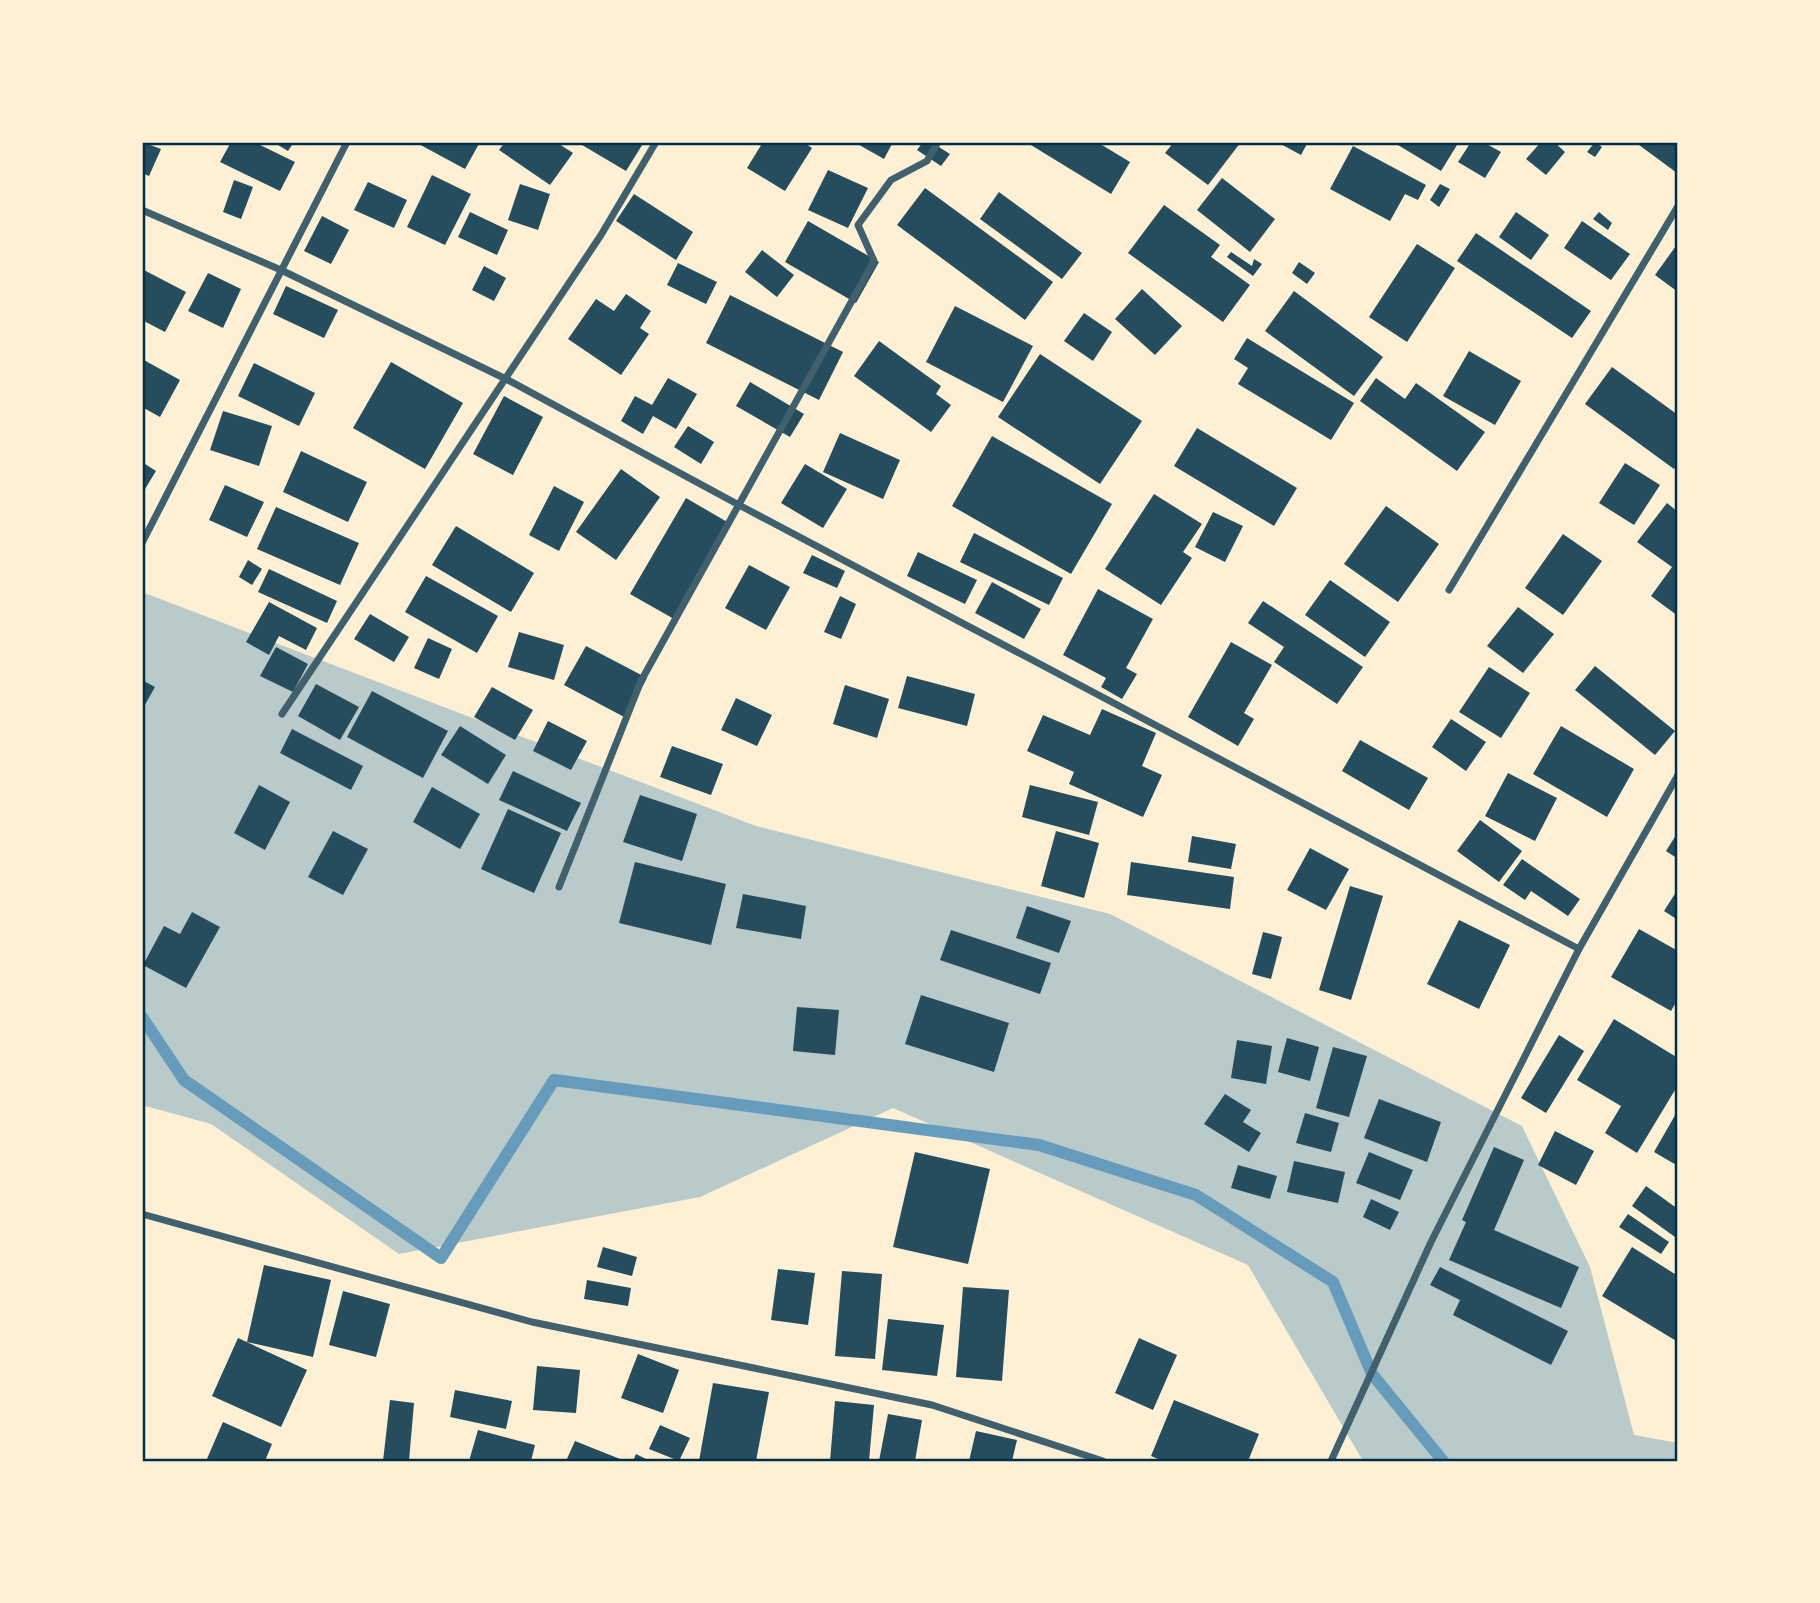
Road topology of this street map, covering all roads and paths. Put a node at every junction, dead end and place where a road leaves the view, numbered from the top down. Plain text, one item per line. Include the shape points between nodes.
1 (346, 142) edge
2 (656, 142) edge
3 (938, 142) edge
4 (1678, 206) edge
5 (142, 210) edge
6 (281, 270) junction
7 (506, 379) junction
8 (739, 505) junction
9 (142, 543) edge
10 (1449, 590) dead end
11 (282, 714) dead end
12 (1678, 775) edge
13 (559, 887) dead end
14 (1579, 949) junction
15 (142, 1214) edge
16 (1103, 1461) edge
17 (1331, 1461) edge

1 - 6 street
2 - 7 street
3 - 8 street via 927,161 891,180 859,225 874,261
4 - 10 street
5 - 6 street
6 - 7 street
6 - 9 street
7 - 8 street
7 - 11 street
8 - 13 street via 641,681
8 - 14 street
12 - 14 street
14 - 17 street via 1431,1242
15 - 16 street via 532,1322 932,1405

